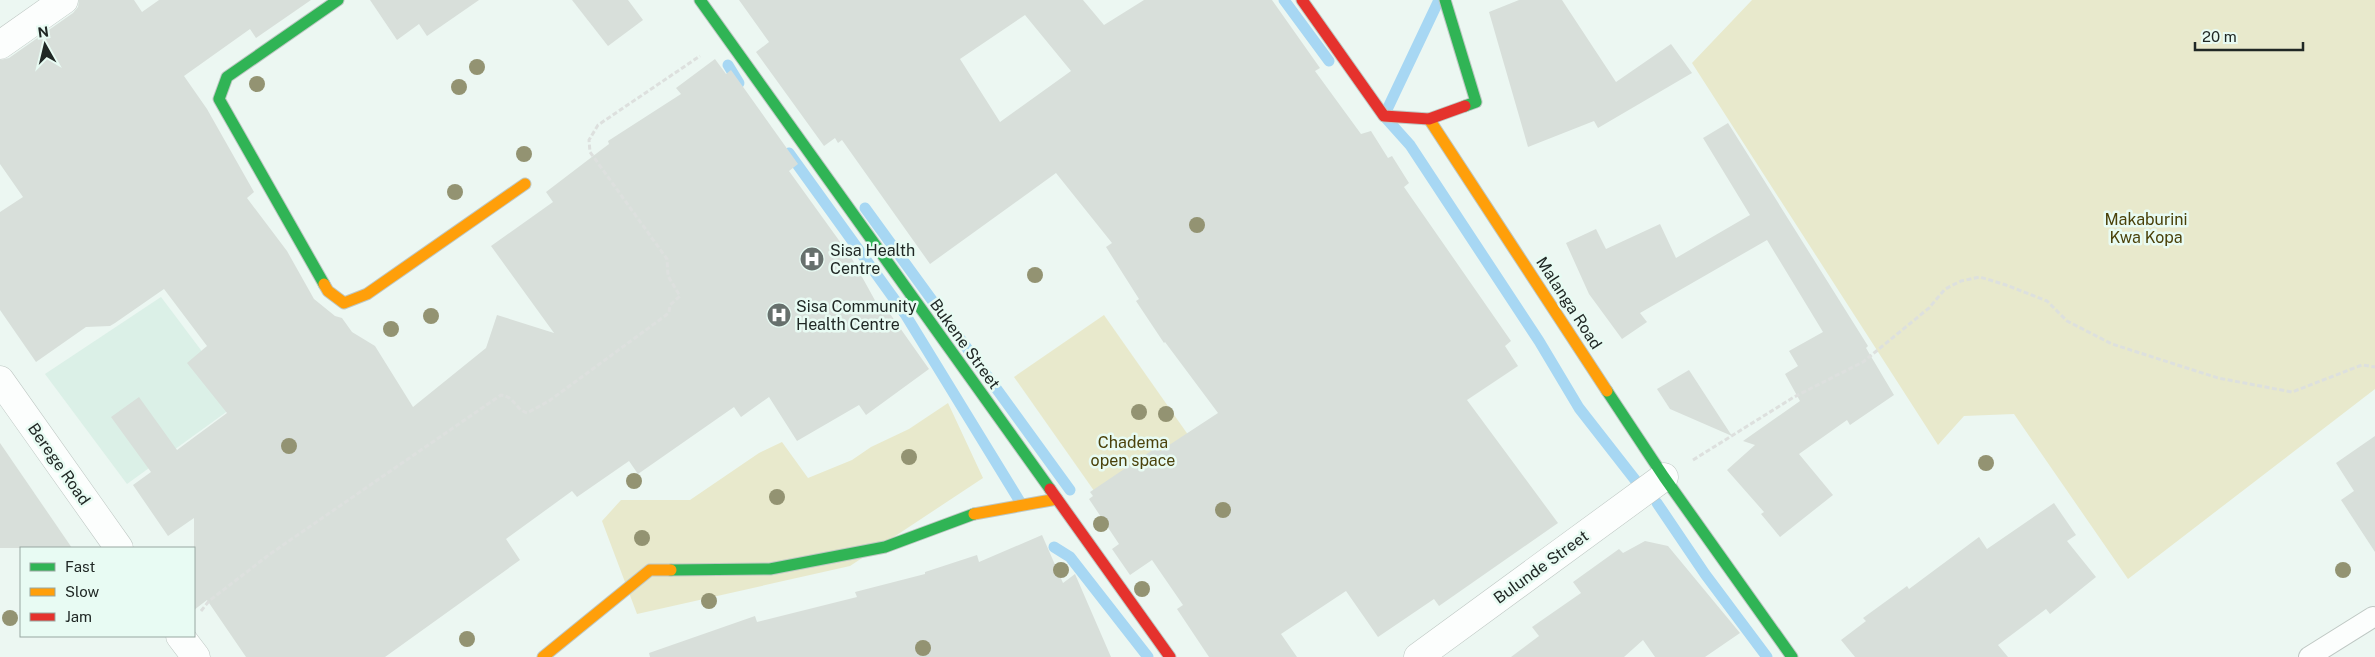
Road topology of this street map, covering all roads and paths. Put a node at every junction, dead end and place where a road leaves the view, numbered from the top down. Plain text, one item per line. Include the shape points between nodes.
1 (64, 0) edge
2 (338, 0) edge
3 (700, 0) edge
4 (1302, 0) edge
5 (1445, 0) edge
6 (727, 39) junction
7 (0, 45) edge
8 (1429, 119) junction
9 (525, 184) dead end
10 (2375, 367) edge
11 (0, 380) edge
12 (1664, 477) junction
13 (1057, 499) junction
14 (118, 547) edge
15 (2373, 617) dead end
16 (195, 625) edge
17 (543, 657) edge
18 (1170, 657) edge
19 (1418, 657) edge
20 (1792, 657) edge
21 (2309, 657) edge

1 - 7 street
2 - 9 street via 227,77 219,99 328,291 344,303 367,294
3 - 6 street, Bukene Street
4 - 8 street via 1384,116
5 - 8 street via 1476,102
6 - 13 street, Bukene Street
6 - 16 path via 598,126 589,140 590,152 667,259 668,276 680,296 670,305 668,314 572,385 527,413 521,411 513,399 501,395 270,554 209,601 197,616
8 - 12 street, Malanga Road
10 - 12 path via 2362,365 2292,392 2218,378 2112,344 2066,321 2047,301 1980,277 1945,289 1929,308 1862,362 1794,397
11 - 14 street, Berege Road
12 - 19 street, Bulunde Street
12 - 20 street, Malanga Road
13 - 17 street via 980,512 885,547 770,569 650,570
13 - 18 street, Bukene Street
15 - 21 lane

